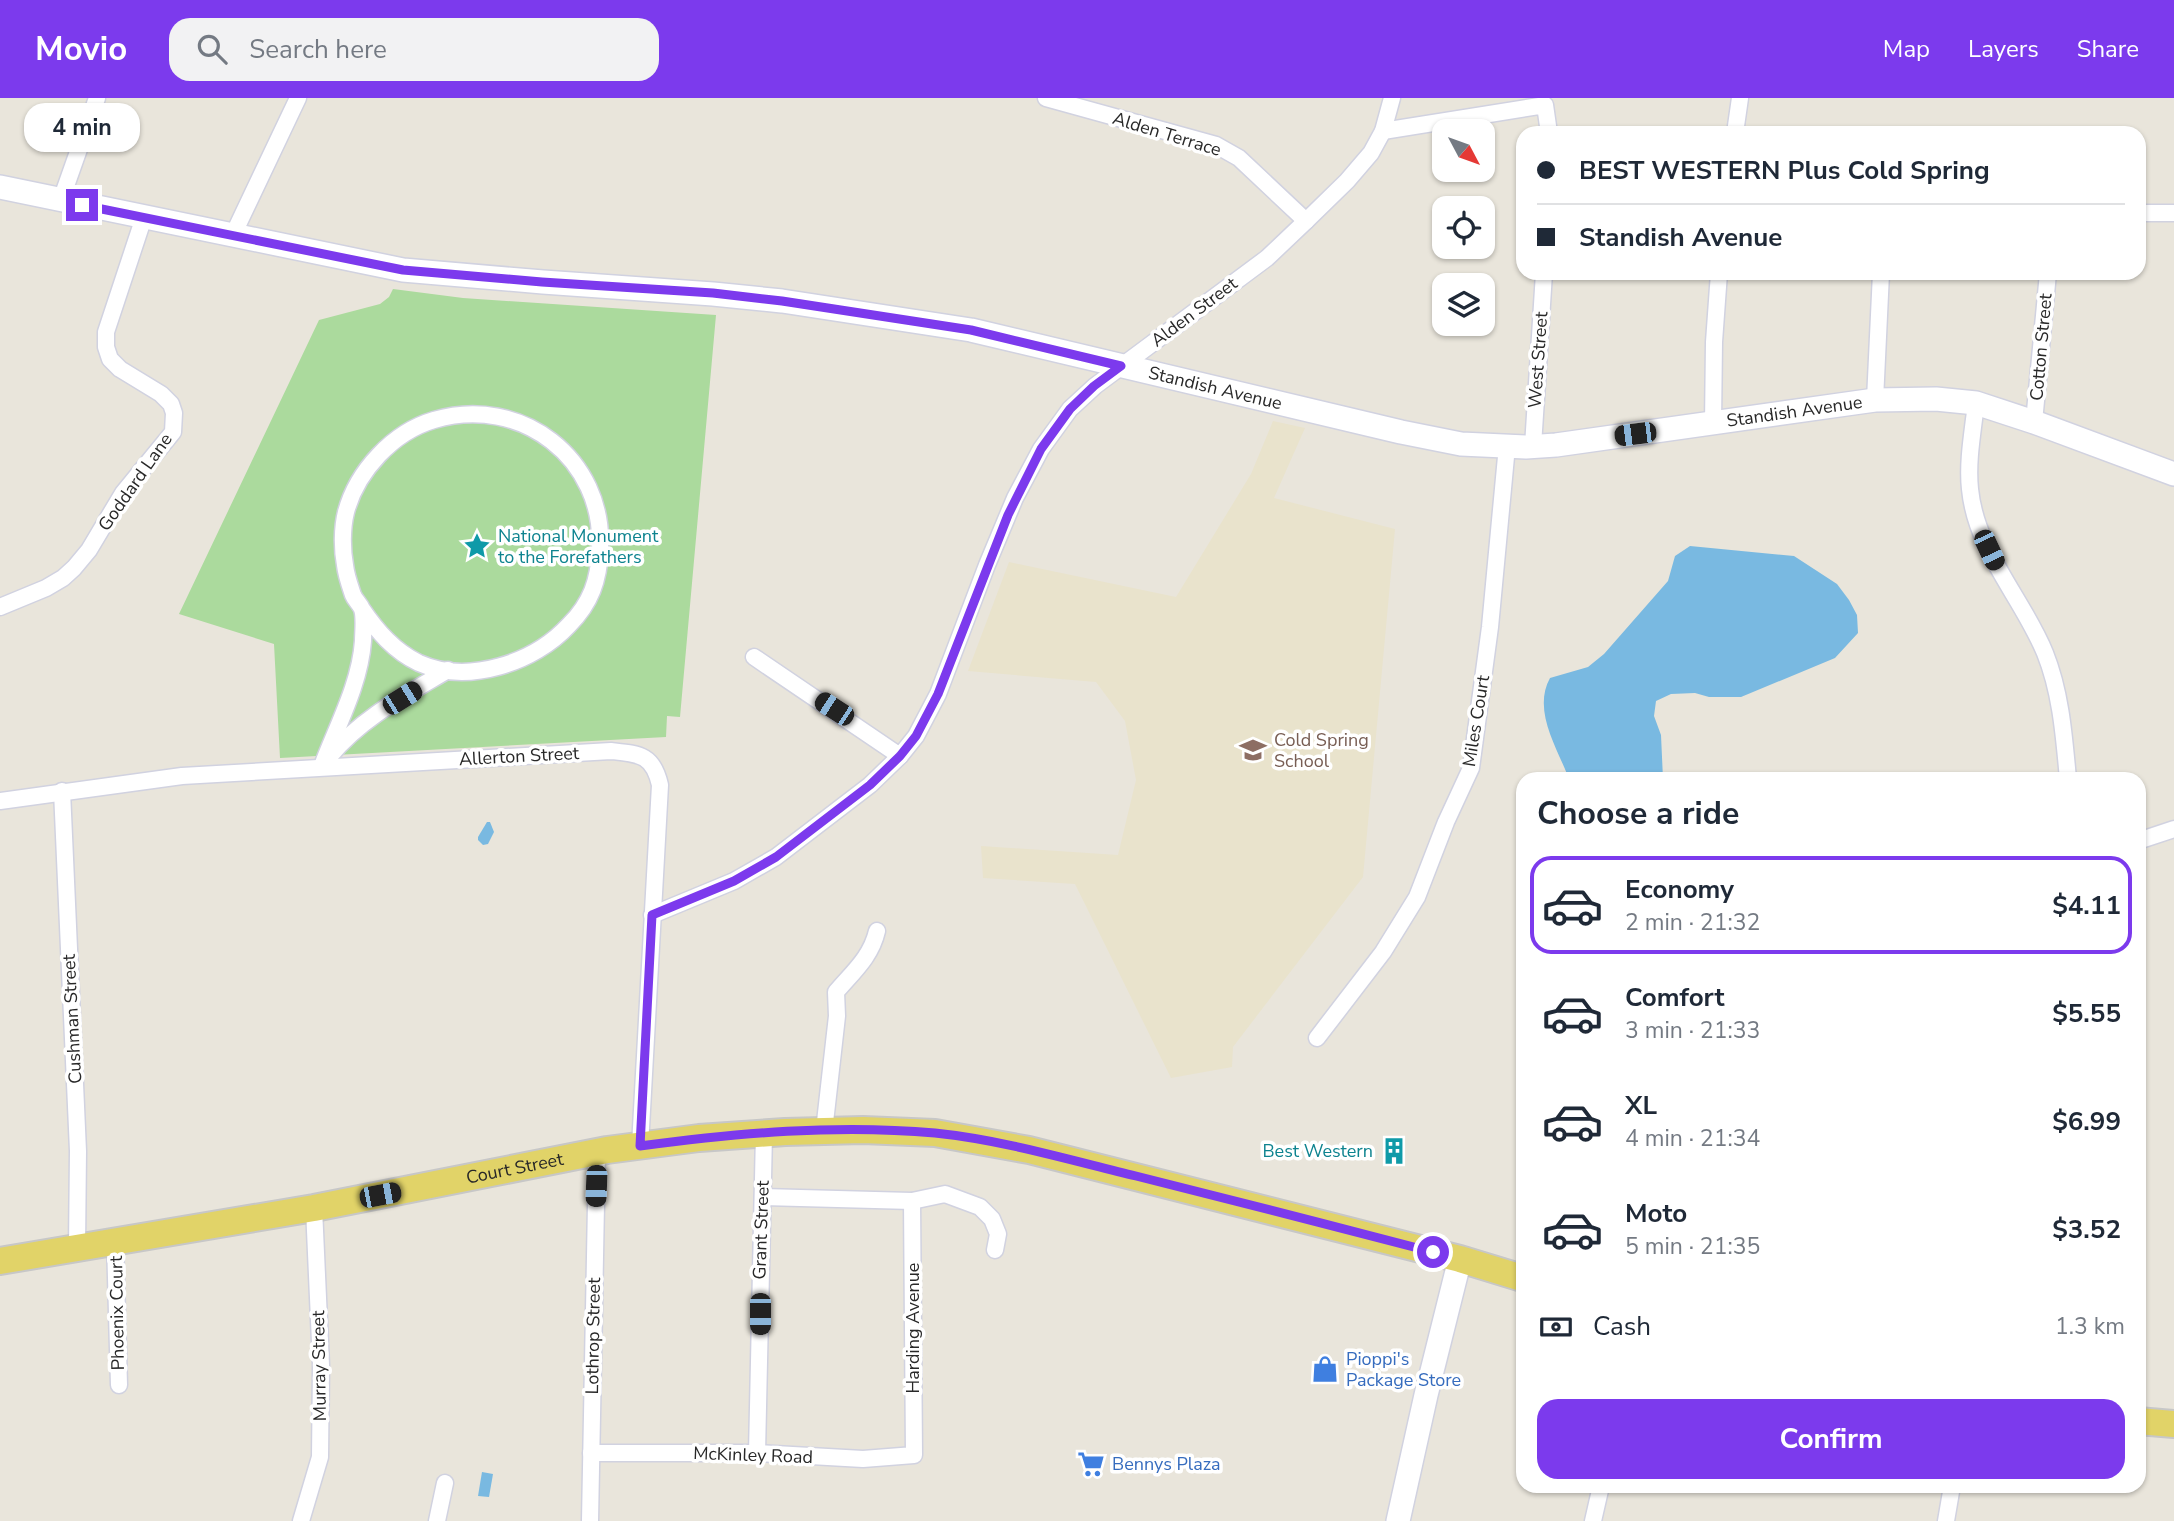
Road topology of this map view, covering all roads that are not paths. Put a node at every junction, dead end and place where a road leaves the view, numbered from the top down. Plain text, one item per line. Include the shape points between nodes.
1 (97, 98) edge
2 (298, 98) edge
3 (1046, 98) edge
4 (1392, 98) edge
5 (1740, 98) edge
6 (1544, 102) edge
7 (1548, 126) edge
8 (1736, 126) edge
9 (1383, 131) junction
10 (0, 187) edge
11 (61, 200) junction
12 (2146, 213) edge
13 (2174, 213) edge
14 (144, 217) junction
15 (1306, 221) junction
16 (233, 235) junction
17 (1544, 280) edge
18 (1718, 280) edge
19 (1881, 280) edge
20 (2047, 280) edge
21 (1121, 366) junction
22 (1875, 400) junction
23 (1976, 403) junction
24 (2034, 422) junction
25 (1713, 424) junction
26 (1507, 446) junction
27 (1533, 446) junction
28 (2174, 474) edge
29 (0, 607) edge
30 (362, 609) junction
31 (754, 657) dead end
32 (448, 670) junction
33 (900, 756) junction
34 (322, 766) junction
35 (2067, 772) edge
36 (62, 791) junction
37 (0, 801) edge
38 (2174, 829) edge
39 (2146, 838) edge
40 (652, 915) junction
41 (877, 931) dead end
42 (1317, 1038) dead end
43 (824, 1131) junction
44 (764, 1133) junction
45 (640, 1146) junction
46 (597, 1152) junction
47 (763, 1197) junction
48 (912, 1201) junction
49 (314, 1208) junction
50 (116, 1242) junction
51 (77, 1247) junction
52 (995, 1250) dead end
53 (1460, 1259) junction
54 (0, 1261) edge
55 (1516, 1276) edge
56 (119, 1385) dead end
57 (2146, 1422) edge
58 (2174, 1424) edge
59 (591, 1452) junction
60 (757, 1453) junction
61 (914, 1455) joint
62 (445, 1483) dead end
63 (1599, 1493) edge
64 (1951, 1493) edge
65 (301, 1521) edge
66 (437, 1521) edge
67 (590, 1521) edge
68 (1398, 1521) edge
69 (1593, 1521) edge
70 (1946, 1521) edge

1 - 11 street
2 - 16 street
3 - 15 street, Alden Terrace via 1216,145 1239,158
4 - 9 street, Alden Street
5 - 8 street
6 - 7 street
6 - 9 street
9 - 15 street, Alden Street via 1371,153
10 - 11 street, Standish Avenue
11 - 14 street, Standish Avenue
12 - 13 street
14 - 16 street, Standish Avenue
14 - 29 street, Goddard Lane via 106,332 106,347 120,369 171,404 173,432 123,493 74,568 46,589
15 - 21 street, Alden Street via 1267,258
16 - 21 street, Standish Avenue via 403,270 713,293 853,311 971,330
17 - 27 street, West Street
18 - 25 street
19 - 22 street
20 - 24 street, Cotton Street
21 - 26 street, Standish Avenue via 1401,432 1461,444
21 - 33 street, Alden Street via 1070,409 1041,449 1015,498 938,694
22 - 23 street, Standish Avenue
22 - 25 street, Standish Avenue
23 - 24 street, Standish Avenue
23 - 35 street via 1970,489 1980,531 2044,651 2055,682
24 - 28 street, Standish Avenue
25 - 27 street, Standish Avenue
26 - 27 street, Standish Avenue
26 - 42 street, Miles Court via 1471,768 1417,897 1383,952
30 - 32 street via 396,648 416,662
30 - 32 street via 345,567 346,513 370,466 388,446 409,430 458,415 502,418 536,428 579,469 598,510 600,557 588,604 555,639 516,661 493,668
30 - 34 street via 362,650 355,680
31 - 33 street
32 - 34 street via 365,720
33 - 40 street, Alden Street via 870,785 776,857 734,881
34 - 36 street, Allerton Street via 181,775
34 - 40 street, Allerton Street via 611,751 647,758 660,785
36 - 37 street, Allerton Street
36 - 51 street, Cushman Street via 79,1151
38 - 39 street
40 - 45 street, Allerton Street
41 - 43 street via 867,956 836,992
43 - 44 main road, Court Street
43 - 53 main road, Court Street via 935,1133 1029,1150
44 - 45 main road, Court Street
44 - 47 street, Grant Street
45 - 46 main road, Court Street
46 - 49 main road, Court Street
46 - 59 street, Lothrop Street
47 - 48 street
47 - 60 street, Grant Street
48 - 52 street via 945,1194 981,1207 998,1234
48 - 61 street, Harding Avenue
49 - 50 main road, Court Street
49 - 65 street, Murray Street via 320,1457
50 - 51 main road, Court Street
50 - 56 street, Phoenix Court
51 - 54 main road, Court Street
53 - 55 main road, Court Street
53 - 68 street
57 - 58 main road
59 - 60 street, McKinley Road
59 - 67 street, Lothrop Street
60 - 61 street, McKinley Road via 863,1459
62 - 66 street
63 - 69 street
64 - 70 street

